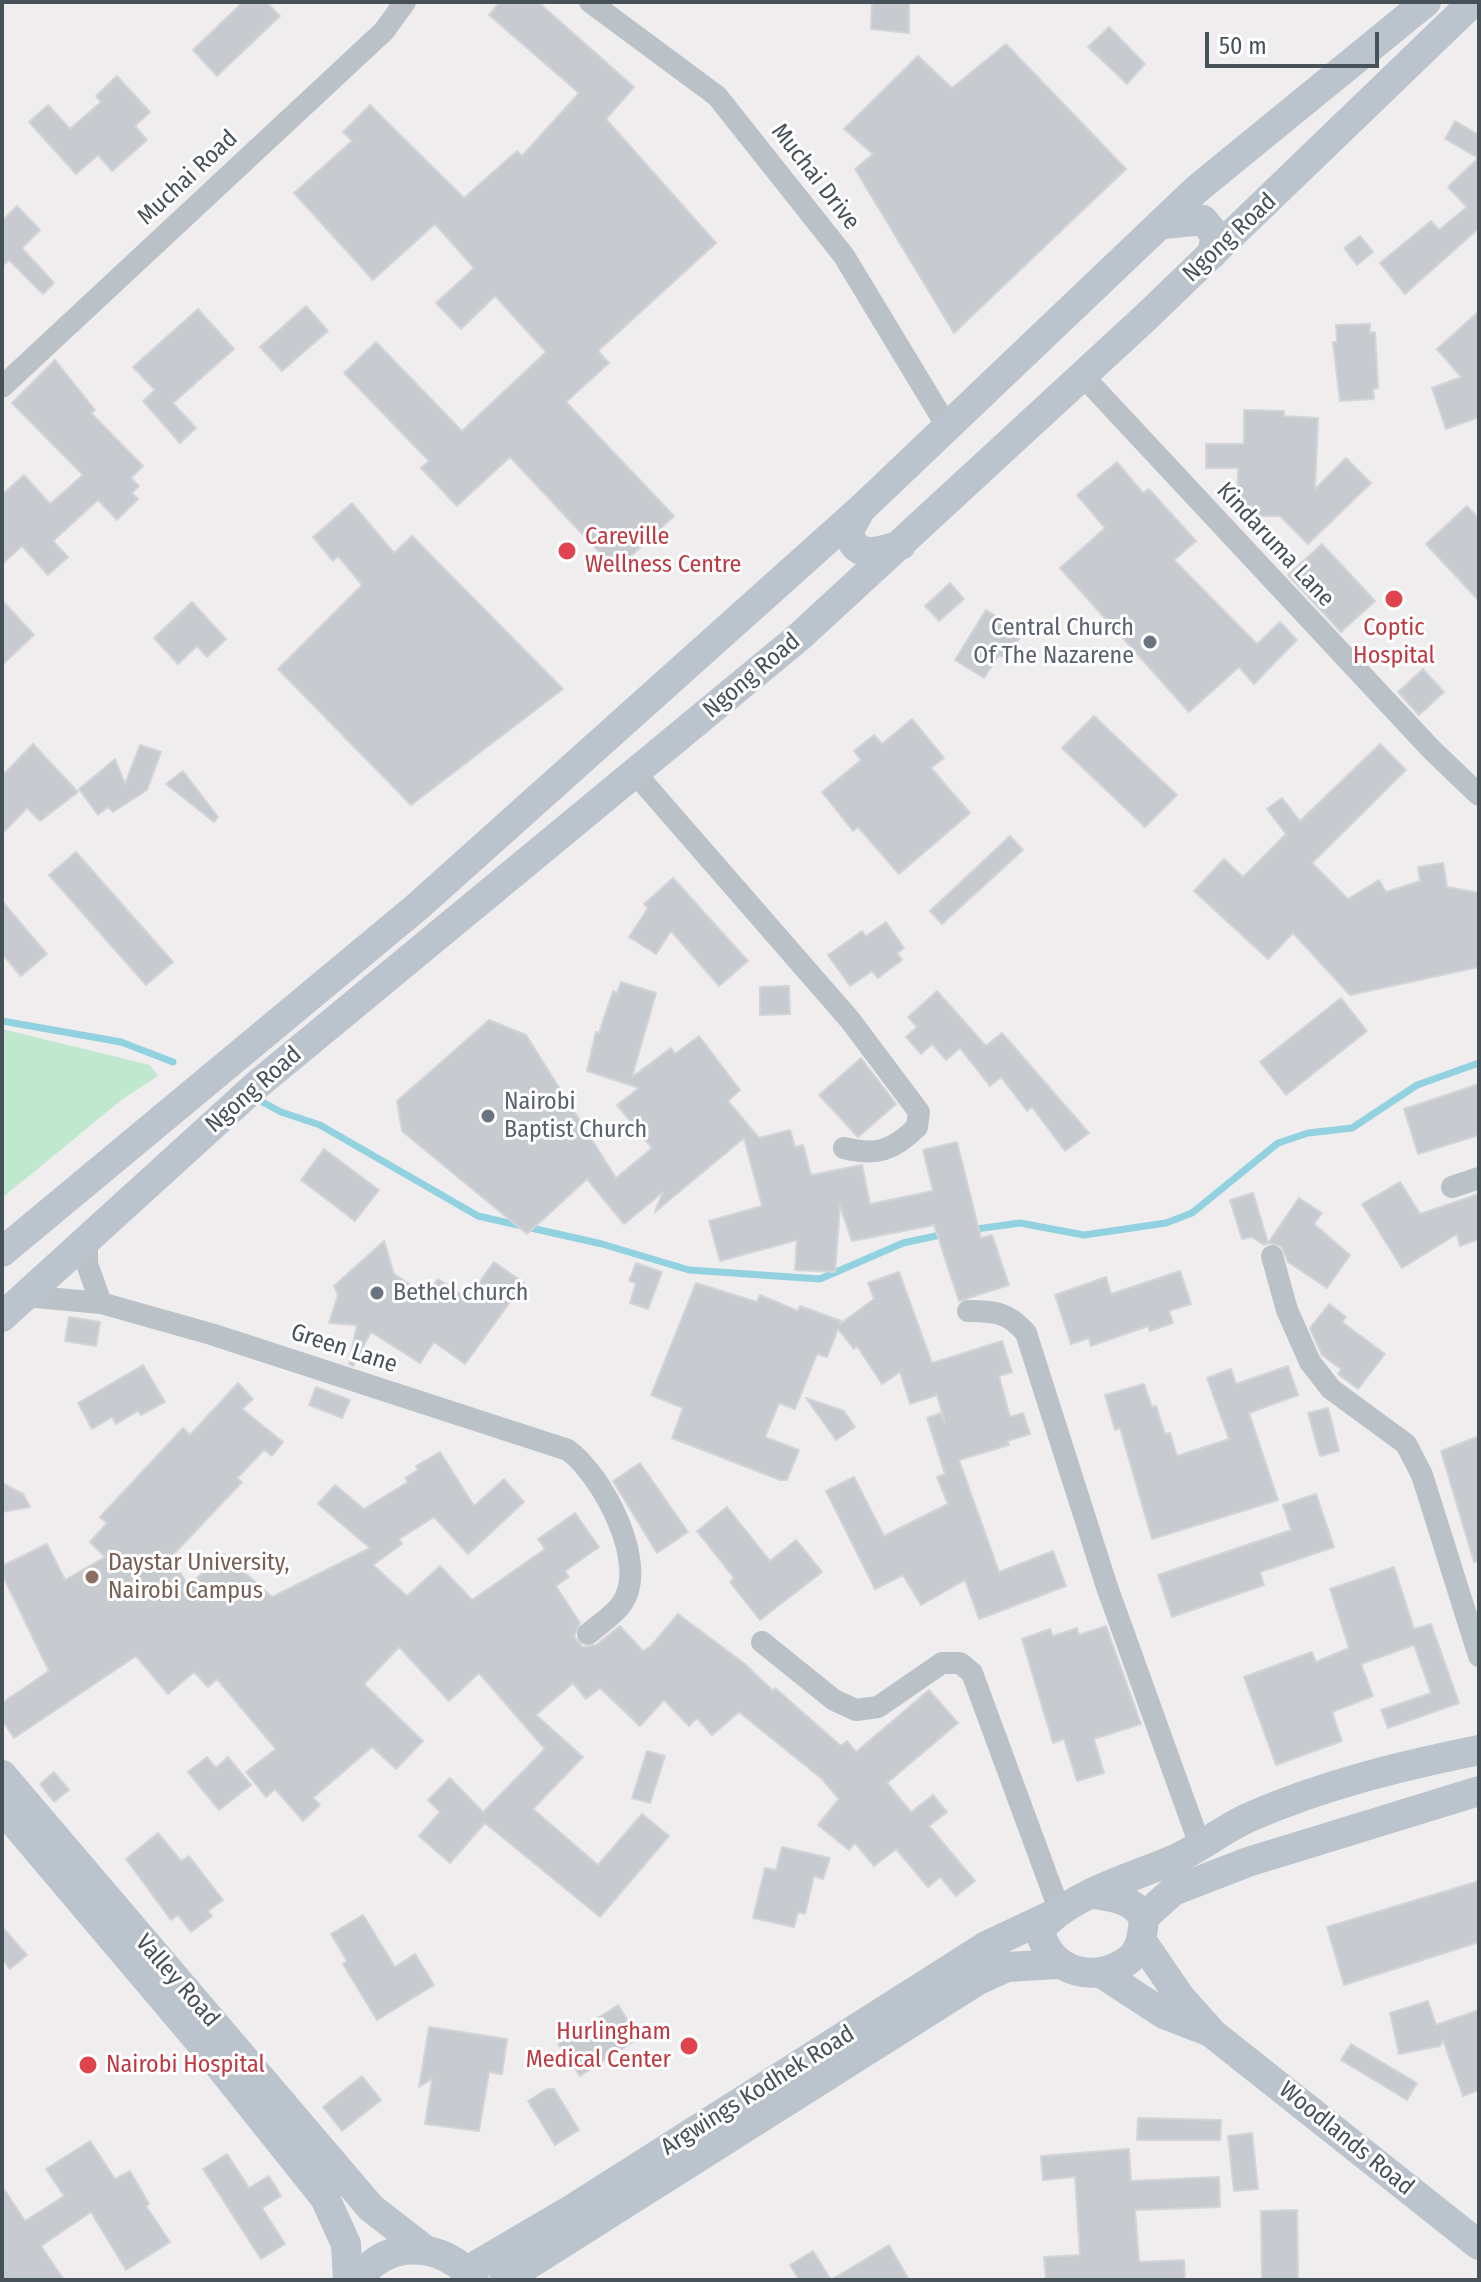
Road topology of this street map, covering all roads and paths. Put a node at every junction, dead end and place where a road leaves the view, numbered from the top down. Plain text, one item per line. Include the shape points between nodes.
1 (405, 2) edge
2 (590, 2) edge
3 (1426, 2) edge
4 (1473, 2) edge
5 (1163, 224) junction
6 (1212, 254) junction
7 (1082, 375) junction
8 (2, 387) edge
9 (948, 428) junction
10 (860, 510) junction
11 (901, 545) junction
12 (635, 773) junction
13 (1479, 795) edge
14 (844, 1148) dead end
15 (1479, 1178) edge
16 (1452, 1187) dead end
17 (87, 1241) junction
18 (2, 1252) edge
19 (1272, 1256) dead end
20 (26, 1296) junction
21 (101, 1303) junction
22 (968, 1311) dead end
23 (2, 1317) edge
24 (588, 1634) dead end
25 (762, 1642) dead end
26 (1479, 1656) edge
27 (1479, 1750) edge
28 (2, 1775) edge
29 (1479, 1791) edge
30 (2, 1808) edge
31 (1201, 1848) junction
32 (1094, 1894) junction
33 (1055, 1912) junction
34 (1143, 1929) junction
35 (1057, 1964) junction
36 (1101, 1973) junction
37 (1213, 2034) junction
38 (1479, 2245) edge
39 (424, 2249) junction
40 (470, 2275) edge
41 (348, 2280) edge
42 (358, 2280) edge
43 (504, 2280) edge

1 - 8 street, Muchai Road via 367,47
2 - 9 street, Muchai Drive via 717,96 844,256
3 - 5 main road, Ngong Road via 1197,189
4 - 6 main road, Ngong Road
5 - 6 main road via 1203,220 1216,236
5 - 9 main road, Ngong Road
6 - 7 main road, Ngong Road
7 - 11 main road, Ngong Road
7 - 13 street, Kindaruma Lane
9 - 10 main road, Ngong Road
10 - 11 main road via 849,531 858,550 874,553
10 - 18 main road, Ngong Road via 417,907
11 - 12 main road, Ngong Road
12 - 14 street via 850,1020 919,1112 917,1127 894,1148 867,1154
12 - 17 main road, Ngong Road via 258,1084
15 - 16 street
17 - 20 main road, Ngong Road
17 - 21 street via 87,1264
19 - 26 street via 1287,1310 1310,1362 1331,1389 1406,1444 1422,1475
20 - 21 street, Green Lane
20 - 23 main road, Ngong Road
21 - 24 street, Green Lane via 568,1450 592,1475 629,1549 631,1571 621,1605
22 - 31 street via 996,1311 1014,1319 1026,1333 1107,1587
25 - 33 street via 834,1700 856,1710 878,1707 942,1663 960,1663 972,1673
27 - 31 main road via 1375,1771 1306,1793 1247,1818
28 - 39 main road, Valley Road via 371,2208
29 - 34 main road via 1248,1862 1173,1891
30 - 41 main road, Valley Road via 325,2198 346,2244
31 - 32 main road
32 - 33 main road
32 - 34 main road via 1136,1906
33 - 35 main road via 1040,1930 1043,1947
33 - 40 main road, Argwings Kodhek Road via 988,1945
34 - 36 main road via 1133,1957
34 - 37 main road via 1180,1997
35 - 36 main road
35 - 43 main road, Argwings Kodhek Road via 1007,1967 978,1980
36 - 37 main road via 1164,2014
37 - 38 main road, Woodlands Road
39 - 40 main road, Valley Road via 447,2256
39 - 42 main road via 400,2250 377,2260

